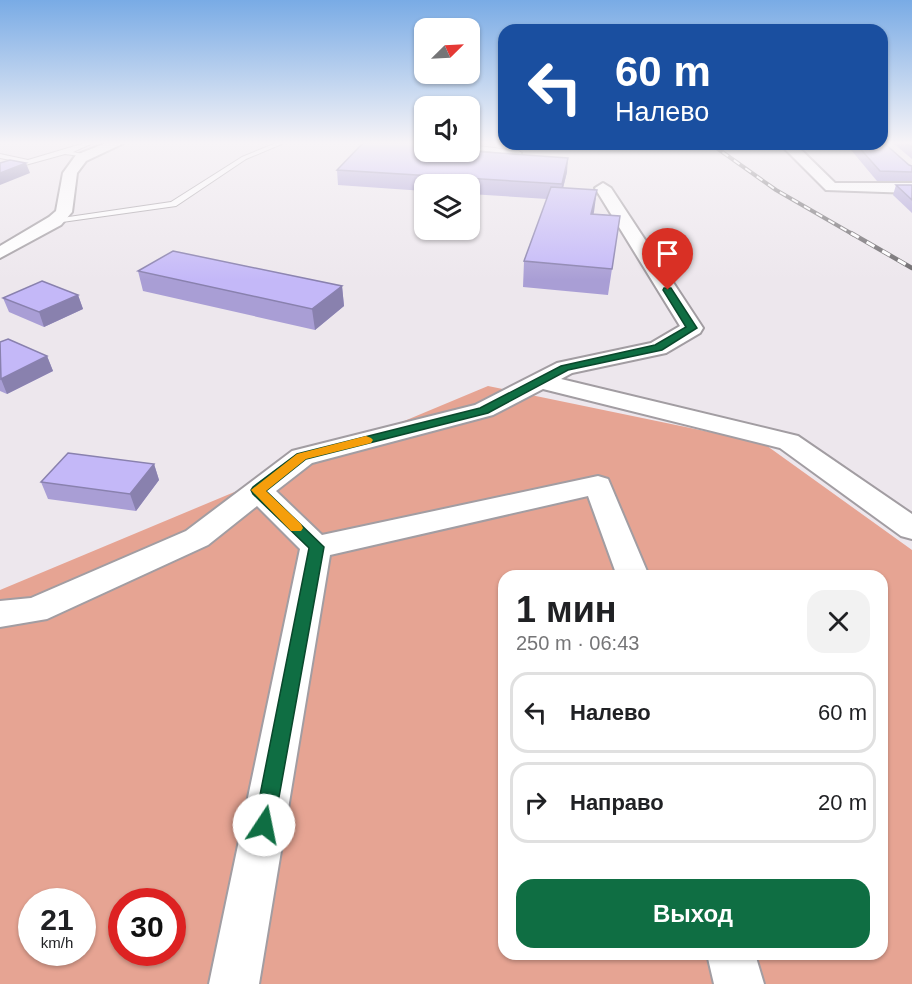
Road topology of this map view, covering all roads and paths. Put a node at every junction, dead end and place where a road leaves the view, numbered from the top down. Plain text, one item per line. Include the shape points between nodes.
1 (68, 189) edge
2 (196, 189) edge
3 (604, 189) edge
4 (55, 221) junction
5 (0, 253) edge
6 (540, 381) junction
7 (258, 490) junction
8 (912, 530) edge
9 (316, 547) junction
10 (631, 570) edge
11 (0, 614) edge
12 (733, 960) edge
13 (234, 984) edge
14 (739, 984) edge

1 - 4 street via 64,212
2 - 4 lane via 159,208
3 - 6 street via 692,328 658,348 565,368
4 - 5 street
6 - 7 street via 484,410 302,457
6 - 8 street via 789,442
7 - 9 street
7 - 11 street via 197,538 34,610
9 - 10 street via 598,485
9 - 13 street
12 - 14 street

